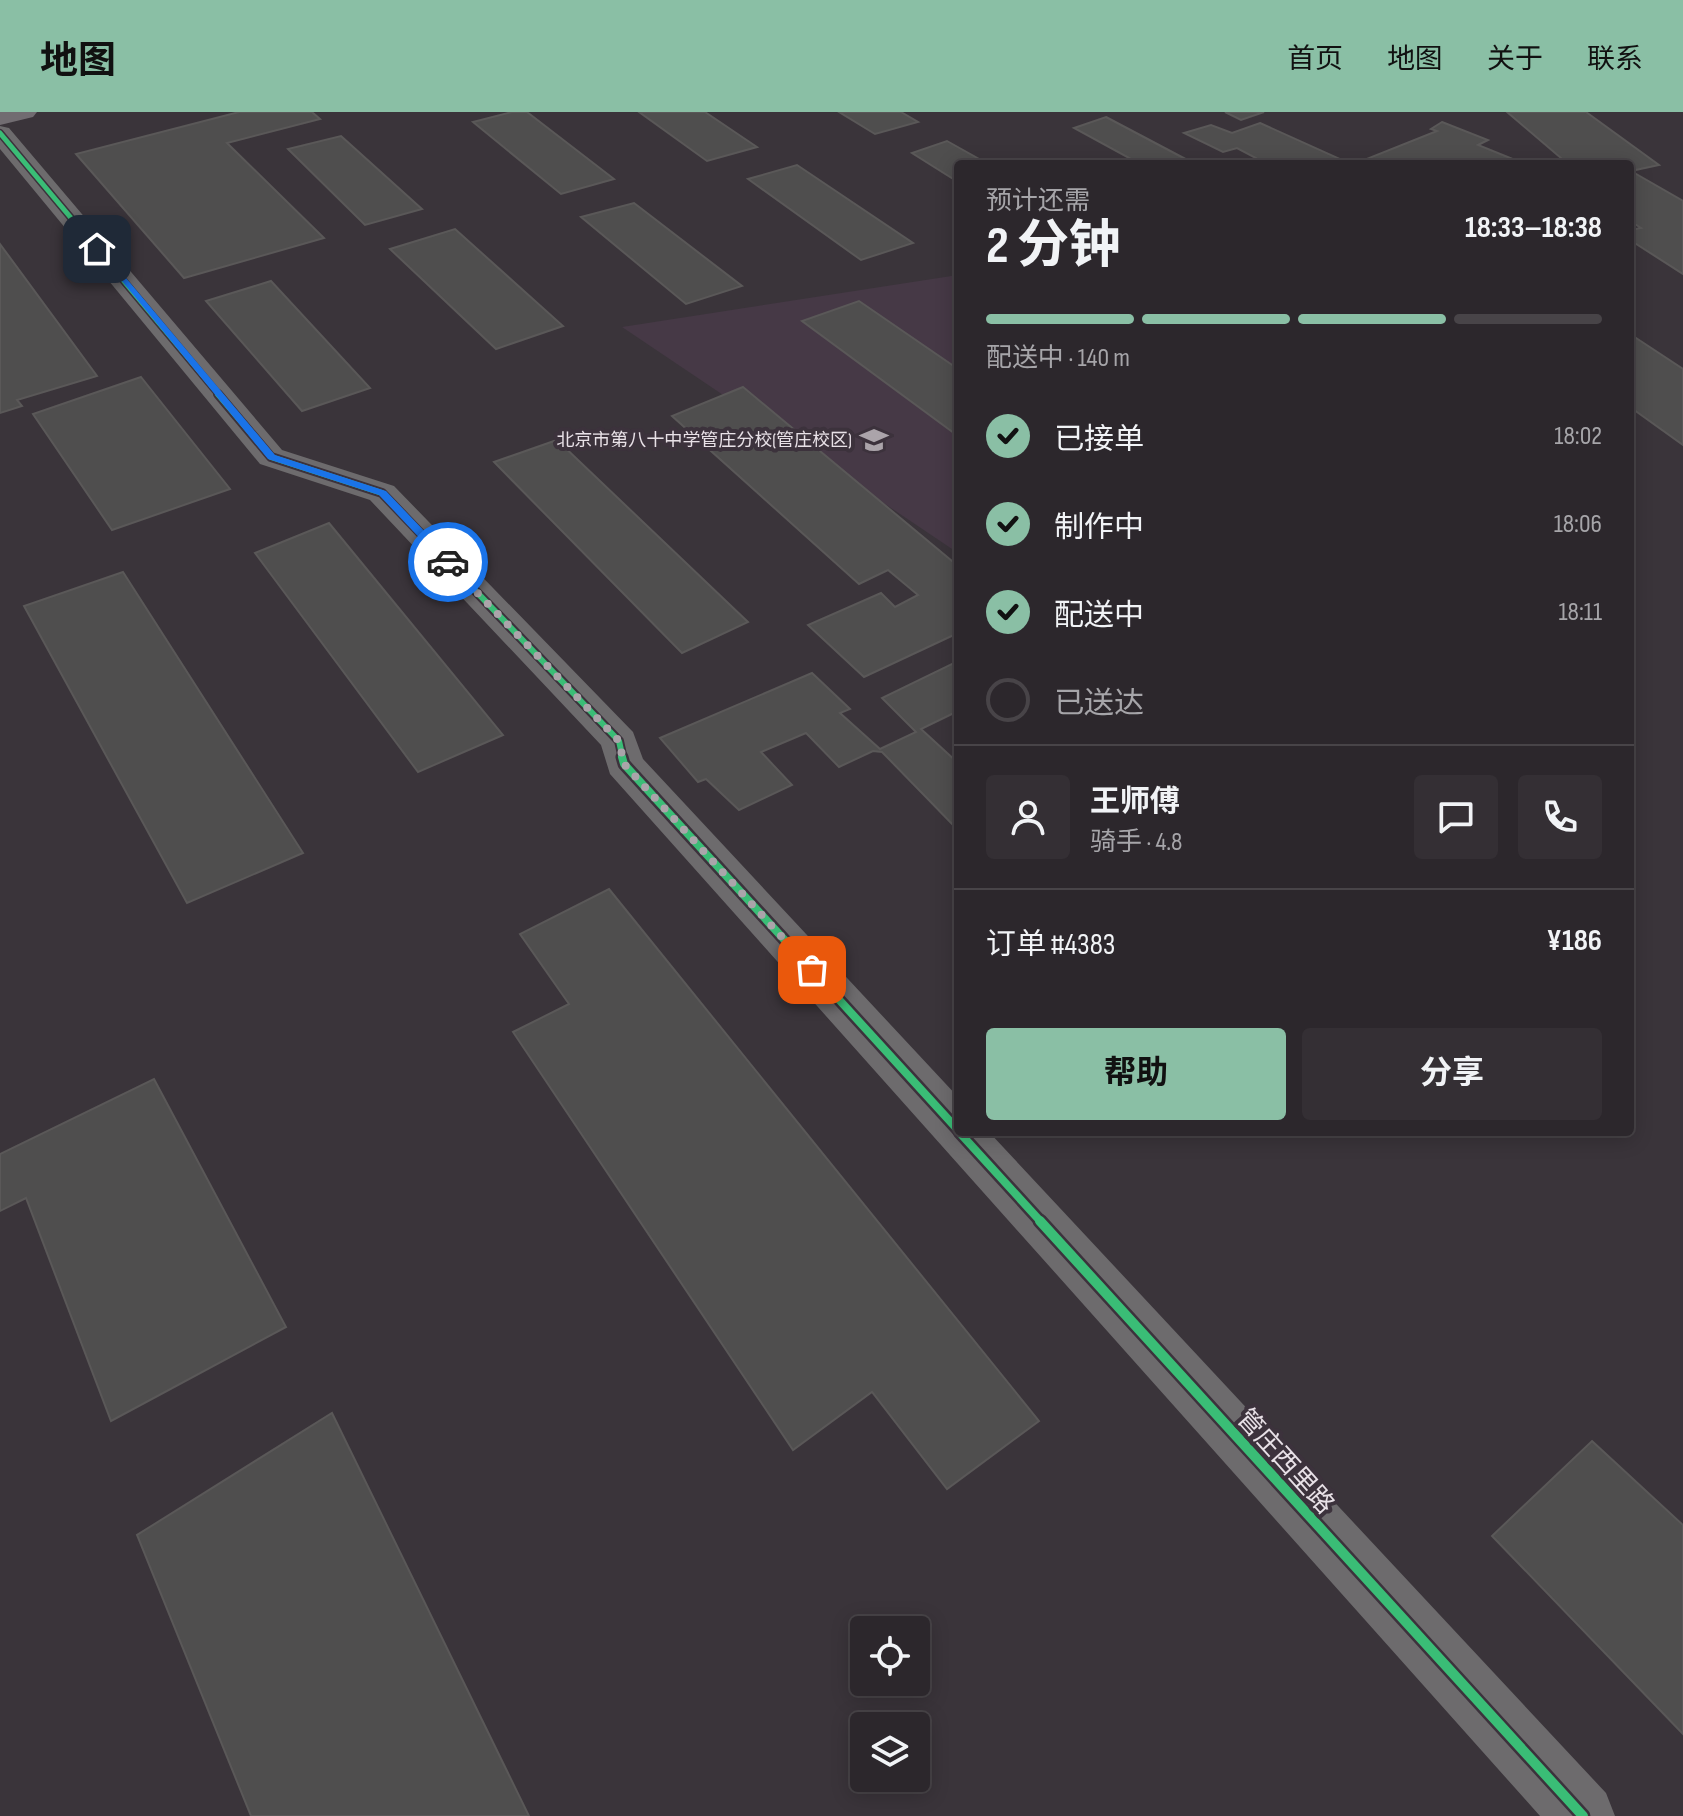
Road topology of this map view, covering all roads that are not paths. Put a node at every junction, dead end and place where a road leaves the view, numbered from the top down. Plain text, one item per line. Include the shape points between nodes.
1 (25, 112) edge
2 (0, 118) edge
3 (0, 133) edge
4 (954, 1126) edge
5 (964, 1136) edge
6 (1583, 1816) edge

1 - 2 street
3 - 4 street, 管庄西里路 via 271,457 382,493 619,741 624,764
5 - 6 street, 管庄西里路

